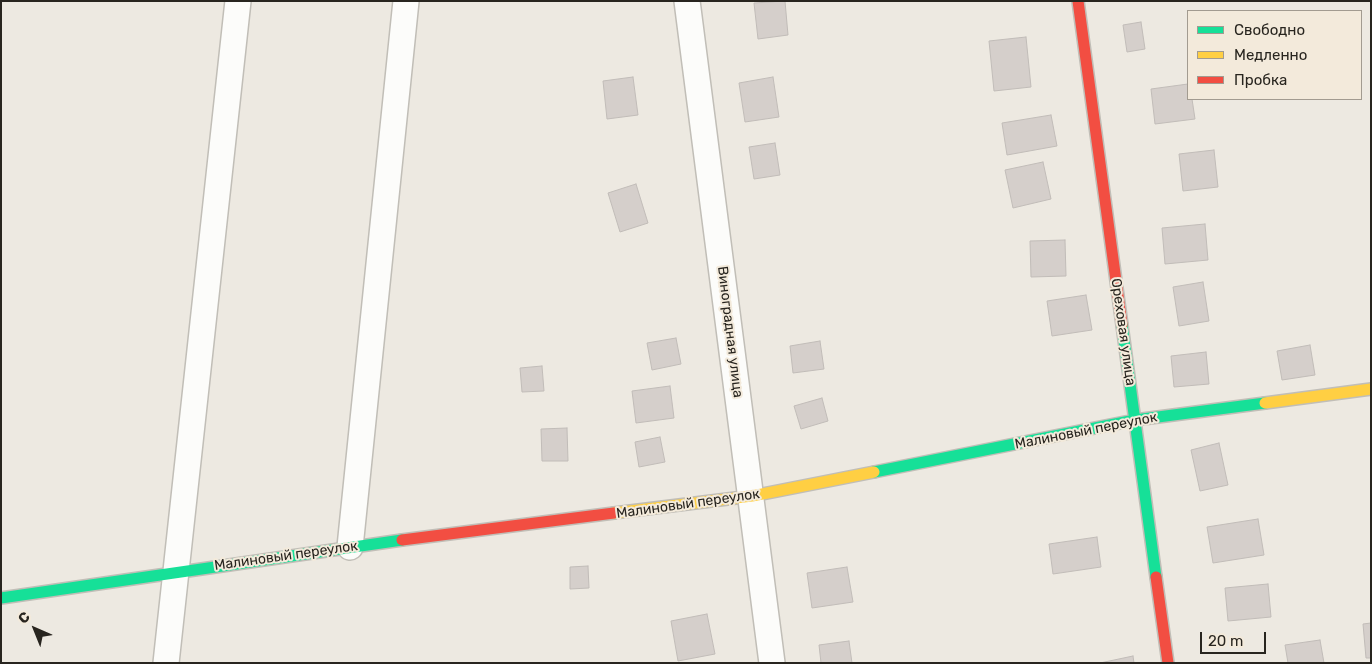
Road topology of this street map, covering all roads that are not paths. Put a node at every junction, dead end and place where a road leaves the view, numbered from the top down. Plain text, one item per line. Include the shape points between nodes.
1 (238, 1) edge
2 (406, 1) edge
3 (687, 1) edge
4 (1078, 1) edge
5 (1371, 390) edge
6 (1135, 420) junction
7 (752, 496) junction
8 (350, 547) junction
9 (177, 572) junction
10 (1, 598) edge
11 (166, 663) edge
12 (772, 663) edge
13 (1168, 663) edge

1 - 9 street
2 - 8 street
3 - 7 street, Виноградная улица
4 - 6 street, Ореховая улица
5 - 6 street, Малиновый переулок
6 - 7 street, Малиновый переулок
6 - 13 street, Ореховая улица
7 - 8 street, Малиновый переулок
7 - 12 street, Виноградная улица
8 - 9 street, Малиновый переулок
9 - 10 street, Малиновый переулок
9 - 11 street

